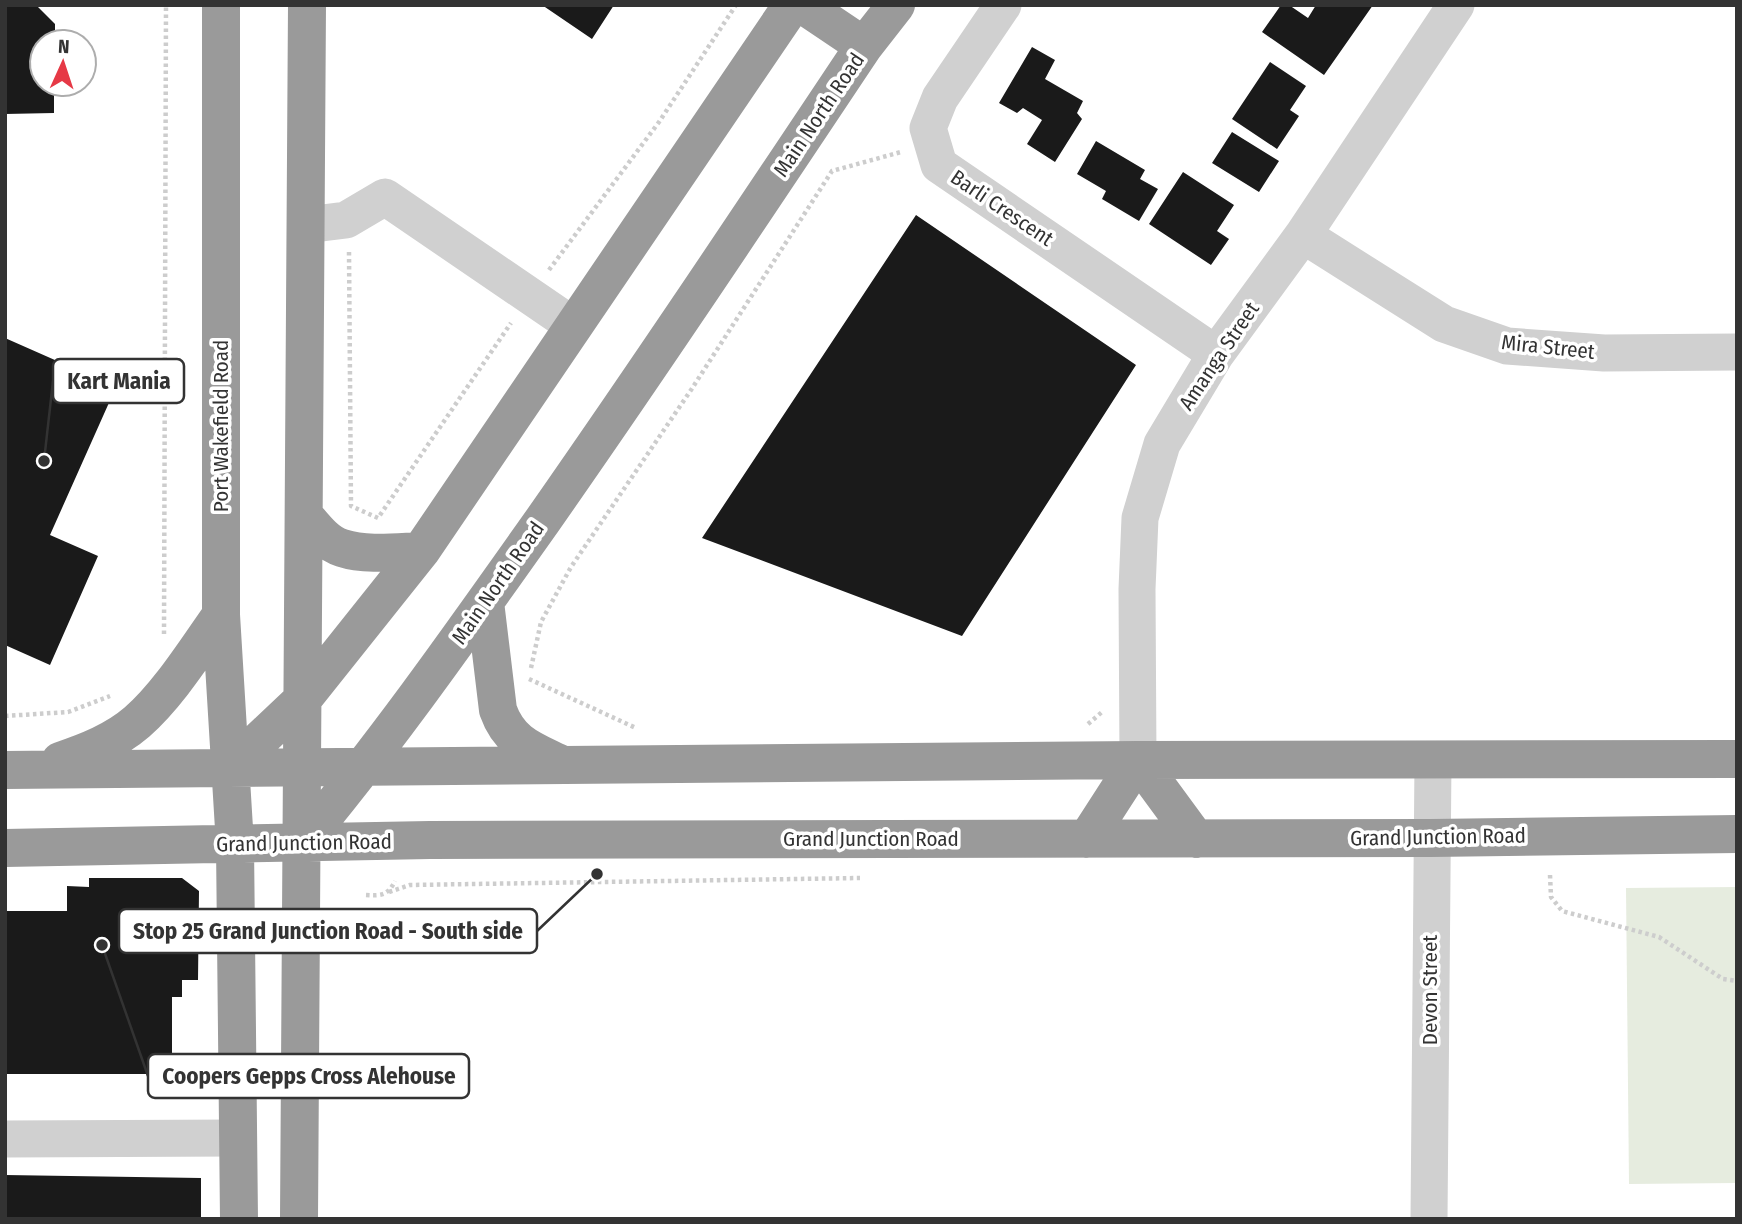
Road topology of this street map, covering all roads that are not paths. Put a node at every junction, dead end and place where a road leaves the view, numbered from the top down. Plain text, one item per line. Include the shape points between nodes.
1 (221, 5) edge
2 (307, 5) edge
3 (792, 5) edge
4 (803, 5) edge
5 (896, 5) edge
6 (1003, 5) edge
7 (1456, 5) edge
8 (864, 46) junction
9 (306, 225) junction
10 (1303, 235) junction
11 (574, 326) junction
12 (1737, 352) edge
13 (1216, 354) junction
14 (304, 515) junction
15 (421, 551) junction
16 (485, 602) junction
17 (221, 615) junction
18 (303, 699) junction
19 (1737, 759) edge
20 (1138, 760) junction
21 (1433, 761) junction
22 (565, 766) junction
23 (366, 767) junction
24 (230, 768) junction
25 (303, 768) junction
26 (20, 770) edge
27 (1737, 834) edge
28 (1431, 838) junction
29 (1087, 839) junction
30 (1196, 839) junction
31 (302, 844) junction
32 (235, 845) junction
33 (5, 848) edge
34 (239, 1138) junction
35 (5, 1139) edge
36 (239, 1219) edge
37 (299, 1219) edge
38 (1429, 1219) edge

1 - 17 highway, Port Wakefield Road
2 - 9 highway
3 - 11 highway
4 - 8 highway
5 - 8 highway, Main North Road
6 - 13 street, Barli Crescent via 940,98 928,128 939,165
7 - 10 street, Amanga Street
8 - 16 highway, Main North Road via 667,343
9 - 11 street via 346,220 385,197
9 - 14 highway
10 - 12 street, Mira Street via 1444,324 1507,346 1604,353
10 - 13 street, Amanga Street
11 - 15 highway
13 - 20 street, Amanga Street via 1162,444 1140,517
14 - 15 highway via 342,548
14 - 18 highway
15 - 18 highway
16 - 22 highway via 503,724 512,736
16 - 23 highway, Main North Road
17 - 24 highway, Port Wakefield Road
17 - 26 highway via 136,723 93,750
18 - 24 highway
18 - 25 highway
19 - 21 highway
20 - 21 highway
20 - 22 highway
20 - 29 highway
20 - 30 highway
21 - 28 street, Devon Street
22 - 23 highway
23 - 25 highway
23 - 31 highway, Main North Road
24 - 25 highway
24 - 26 highway
24 - 32 highway, Port Wakefield Road
25 - 31 highway
27 - 28 highway, Grand Junction Road
28 - 30 highway, Grand Junction Road
28 - 38 street, Devon Street
29 - 30 highway, Grand Junction Road
29 - 31 highway, Grand Junction Road
31 - 32 highway, Grand Junction Road
31 - 37 highway
32 - 33 highway, Grand Junction Road
32 - 34 highway
34 - 35 street
34 - 36 highway

